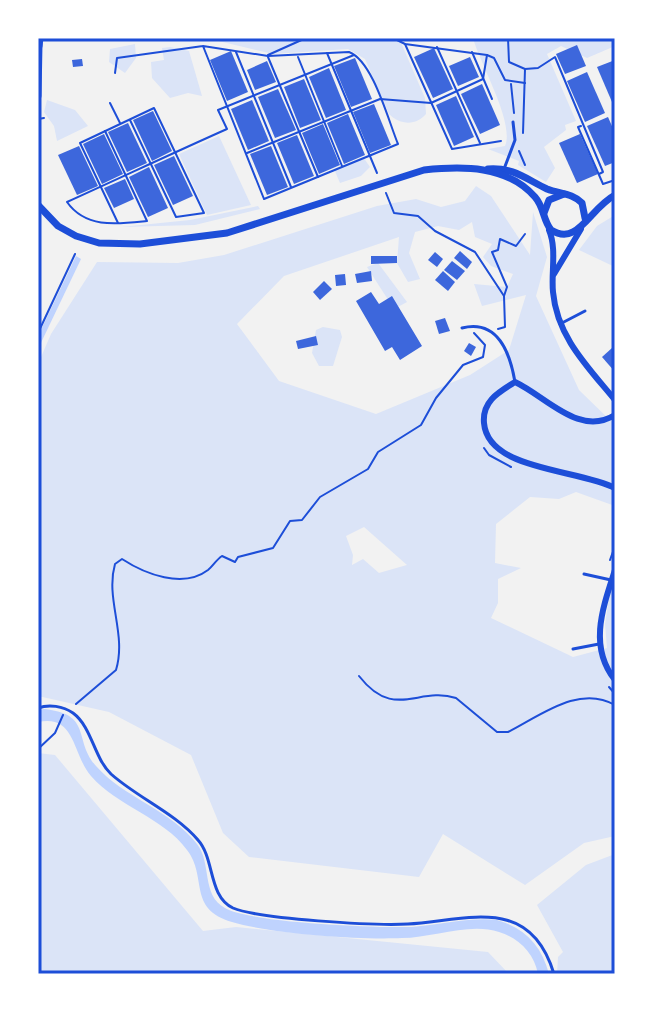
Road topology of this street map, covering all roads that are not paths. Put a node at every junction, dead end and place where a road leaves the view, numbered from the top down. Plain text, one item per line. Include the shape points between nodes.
1 (39, 42) edge
2 (38, 96) edge
3 (513, 122) dead end
4 (486, 169) junction
5 (504, 169) junction
6 (566, 194) junction
7 (615, 195) edge
8 (578, 199) junction
9 (38, 205) edge
10 (544, 213) junction
11 (583, 225) junction
12 (548, 226) junction
13 (553, 281) junction
14 (585, 311) dead end
15 (560, 324) junction
16 (462, 328) dead end
17 (515, 382) junction
18 (615, 400) edge
19 (615, 415) edge
20 (615, 488) edge
21 (615, 570) edge
22 (584, 574) dead end
23 (611, 580) junction
24 (599, 644) junction
25 (573, 649) dead end
26 (615, 680) edge
27 (38, 708) edge
28 (554, 974) edge

1 - 2 street
3 - 5 lane via 515,140
4 - 5 street
4 - 9 street via 424,170 227,233 140,244 99,243 76,236
4 - 10 street via 528,190
5 - 6 street
6 - 8 street
6 - 10 street via 549,200
7 - 8 street
7 - 11 street via 597,206
8 - 11 street via 586,211
10 - 12 street
11 - 12 street via 564,235
11 - 13 street
12 - 13 street
13 - 15 street
14 - 15 lane
15 - 18 street
16 - 17 lane via 495,334 505,345
17 - 19 street via 587,424
17 - 20 street via 485,410 490,445 507,457
21 - 23 street
22 - 23 lane
23 - 24 street via 600,614
24 - 25 lane
24 - 26 street
27 - 28 lane via 66,711 82,724 109,772 198,839 216,889 230,906 382,924 500,918 536,938

